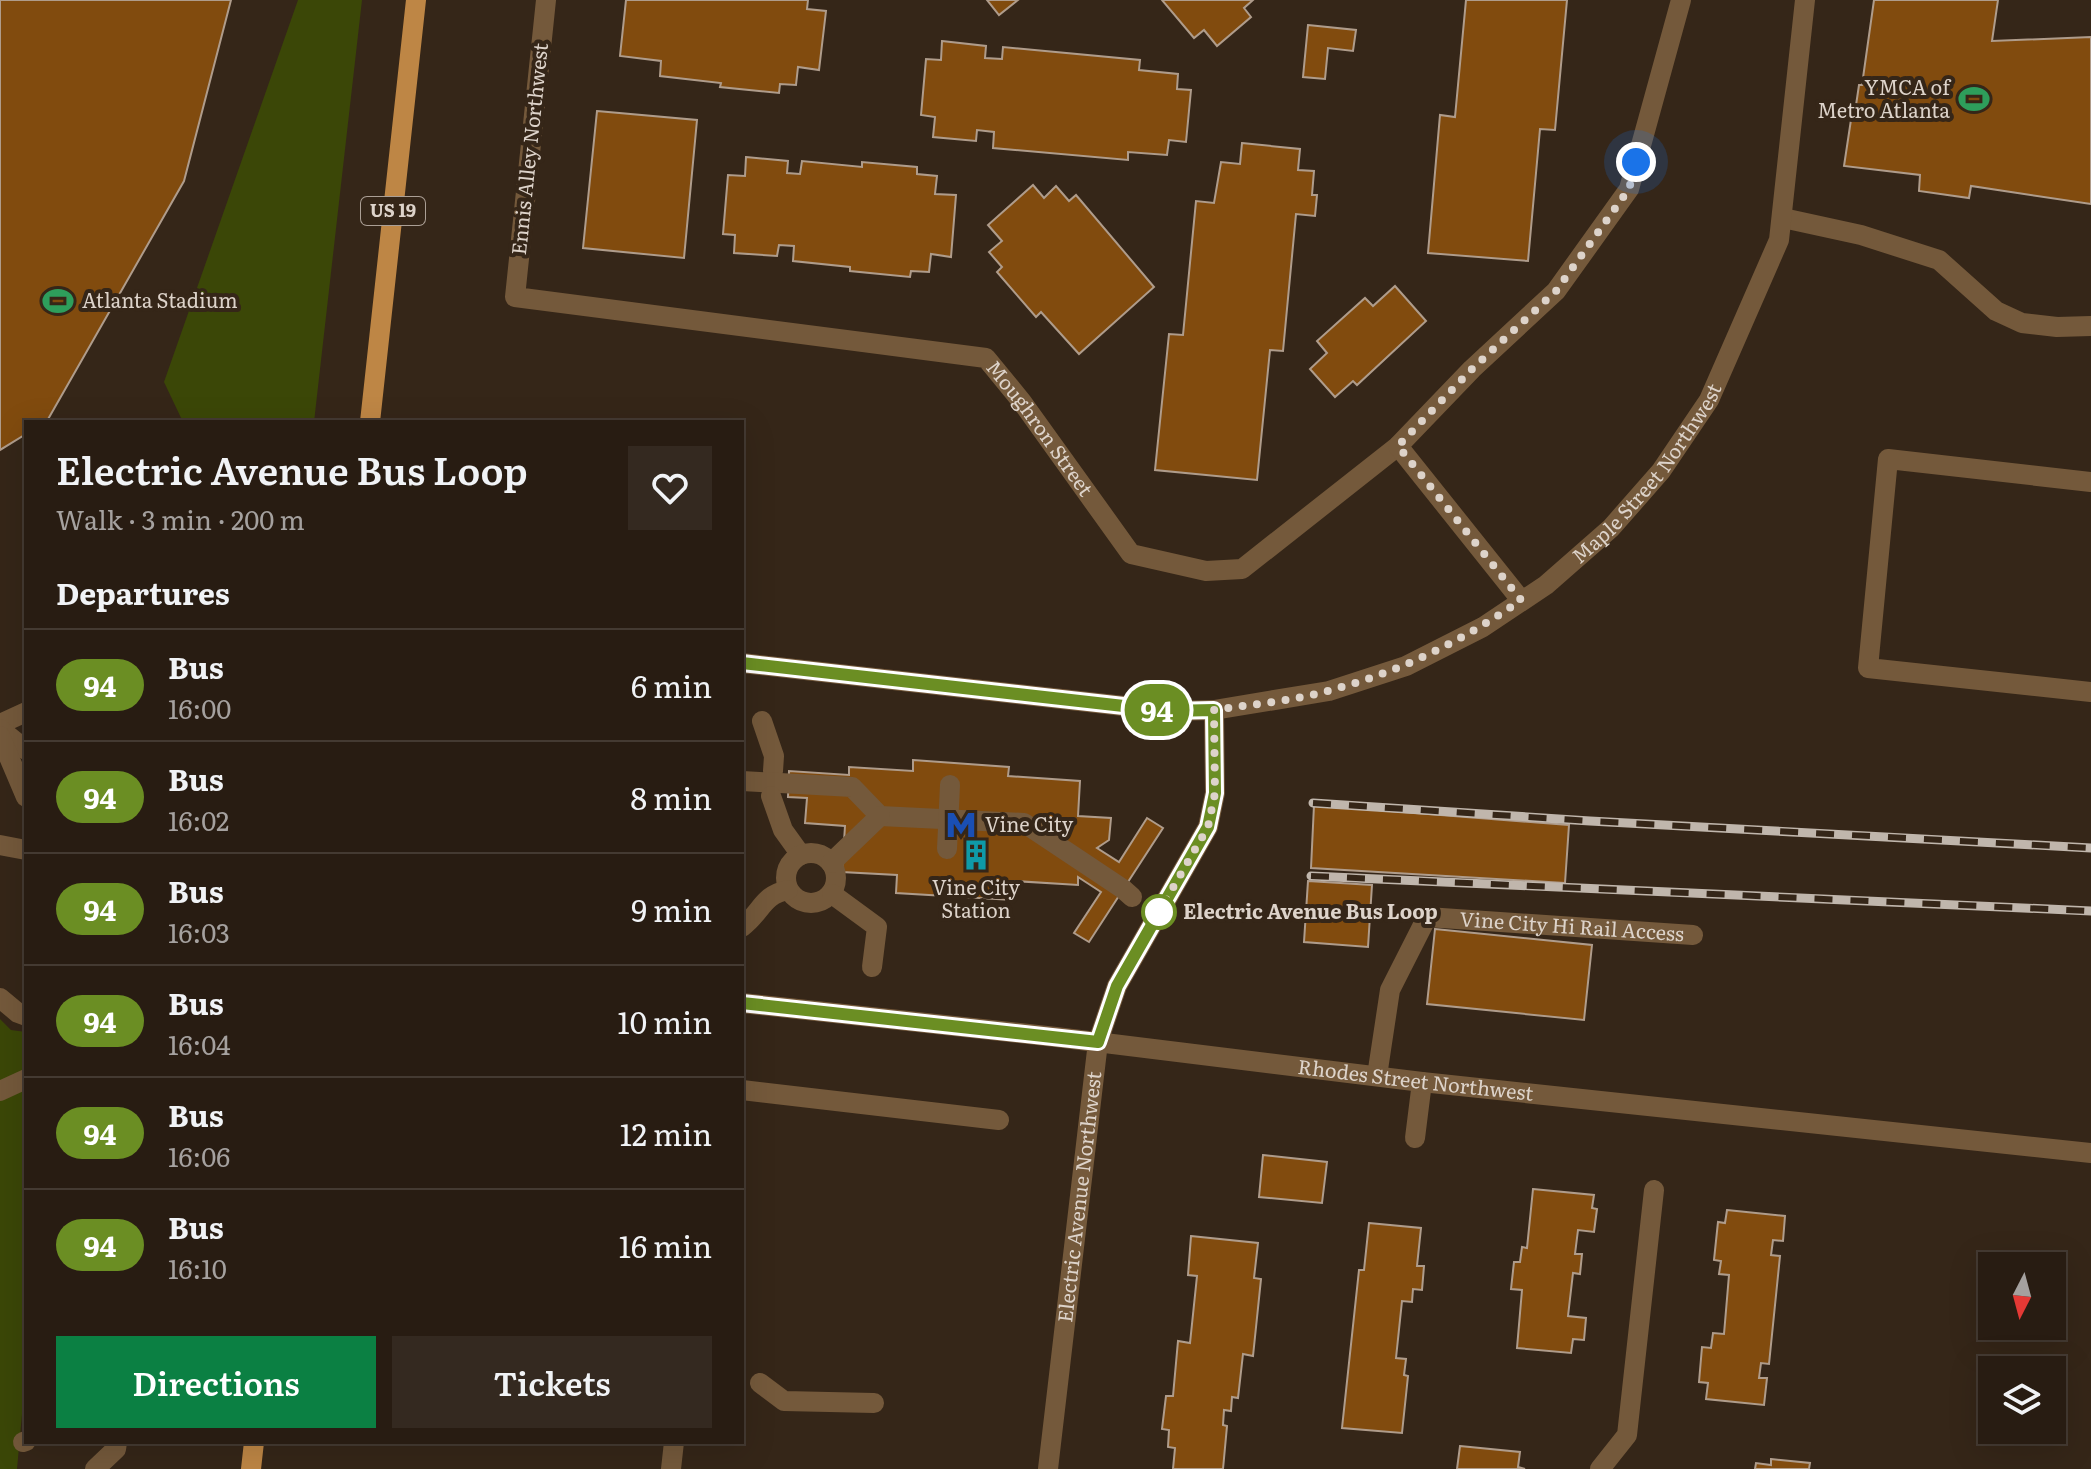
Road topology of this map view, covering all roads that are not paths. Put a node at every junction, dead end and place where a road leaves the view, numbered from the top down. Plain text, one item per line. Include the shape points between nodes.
1 (416, 0) edge
2 (546, 0) edge
3 (1681, 0) edge
4 (1805, 0) edge
5 (1783, 218) junction
6 (515, 297) joint
7 (2091, 326) edge
8 (370, 420) edge
9 (1398, 446) junction
10 (2091, 482) edge
11 (1521, 600) junction
12 (744, 663) edge
13 (2091, 692) edge
14 (1214, 710) junction
15 (24, 713) edge
16 (762, 721) dead end
17 (0, 727) edge
18 (0, 736) edge
19 (24, 748) edge
20 (773, 771) dead end
21 (744, 781) edge
22 (950, 785) dead end
23 (24, 792) edge
24 (771, 796) dead end
25 (880, 816) junction
26 (948, 819) junction
27 (0, 845) edge
28 (947, 849) dead end
29 (24, 850) edge
30 (801, 855) junction
31 (831, 863) junction
32 (788, 890) junction
33 (832, 894) junction
34 (1132, 897) dead end
35 (744, 925) edge
36 (1693, 935) dead end
37 (872, 967) dead end
38 (0, 998) edge
39 (744, 1003) edge
40 (24, 1015) edge
41 (1098, 1042) junction
42 (1377, 1076) junction
43 (24, 1080) edge
44 (1422, 1082) junction
45 (744, 1090) edge
46 (0, 1091) edge
47 (999, 1120) dead end
48 (1415, 1138) dead end
49 (2091, 1153) edge
50 (1654, 1190) dead end
51 (760, 1383) dead end
52 (874, 1403) dead end
53 (117, 1444) edge
54 (254, 1444) edge
55 (674, 1444) edge
56 (95, 1469) edge
57 (251, 1469) edge
58 (671, 1469) edge
59 (1048, 1469) edge
60 (1600, 1469) edge

1 - 8 main road, US 19
2 - 6 street, Ennis Alley Northwest
3 - 9 street, Moughron Street via 1629,189 1556,291
4 - 5 street, Maple Street Northwest
5 - 7 street via 1939,260 1996,311 2022,323
5 - 11 street, Maple Street Northwest via 1779,240 1709,400 1661,471 1611,528
6 - 9 street, Moughron Street via 986,358 1131,554 1206,571 1242,569
9 - 11 street
10 - 13 street via 1888,459 1868,668
11 - 14 street, Maple Street Northwest via 1483,627 1406,666 1329,691
12 - 14 street, Maple Street Northwest via 1168,711
14 - 41 street, Electric Avenue Northwest via 1215,793 1208,827 1117,986
15 - 17 street
16 - 20 street via 774,756
17 - 19 street
18 - 23 street
21 - 25 street via 852,787
22 - 26 street
24 - 30 street via 783,830
25 - 26 street
25 - 31 street
26 - 28 street
26 - 34 street via 1024,823
27 - 29 street
30 - 31 street via 818,854
30 - 32 street via 786,874
31 - 33 street via 836,878
32 - 33 street via 809,903
32 - 35 street via 774,893
33 - 37 street via 877,927
36 - 42 street, Vine City Hi Rail Access via 1427,917 1390,990
38 - 40 street
39 - 41 street, Rhodes Street Northwest
41 - 42 street, Rhodes Street Northwest
41 - 59 street, Electric Avenue Northwest
42 - 44 street, Rhodes Street Northwest
43 - 46 street
44 - 48 street
44 - 49 street, Rhodes Street Northwest
45 - 47 street
50 - 60 street via 1627,1435
51 - 52 street via 784,1401
53 - 56 street
54 - 57 main road
55 - 58 street

